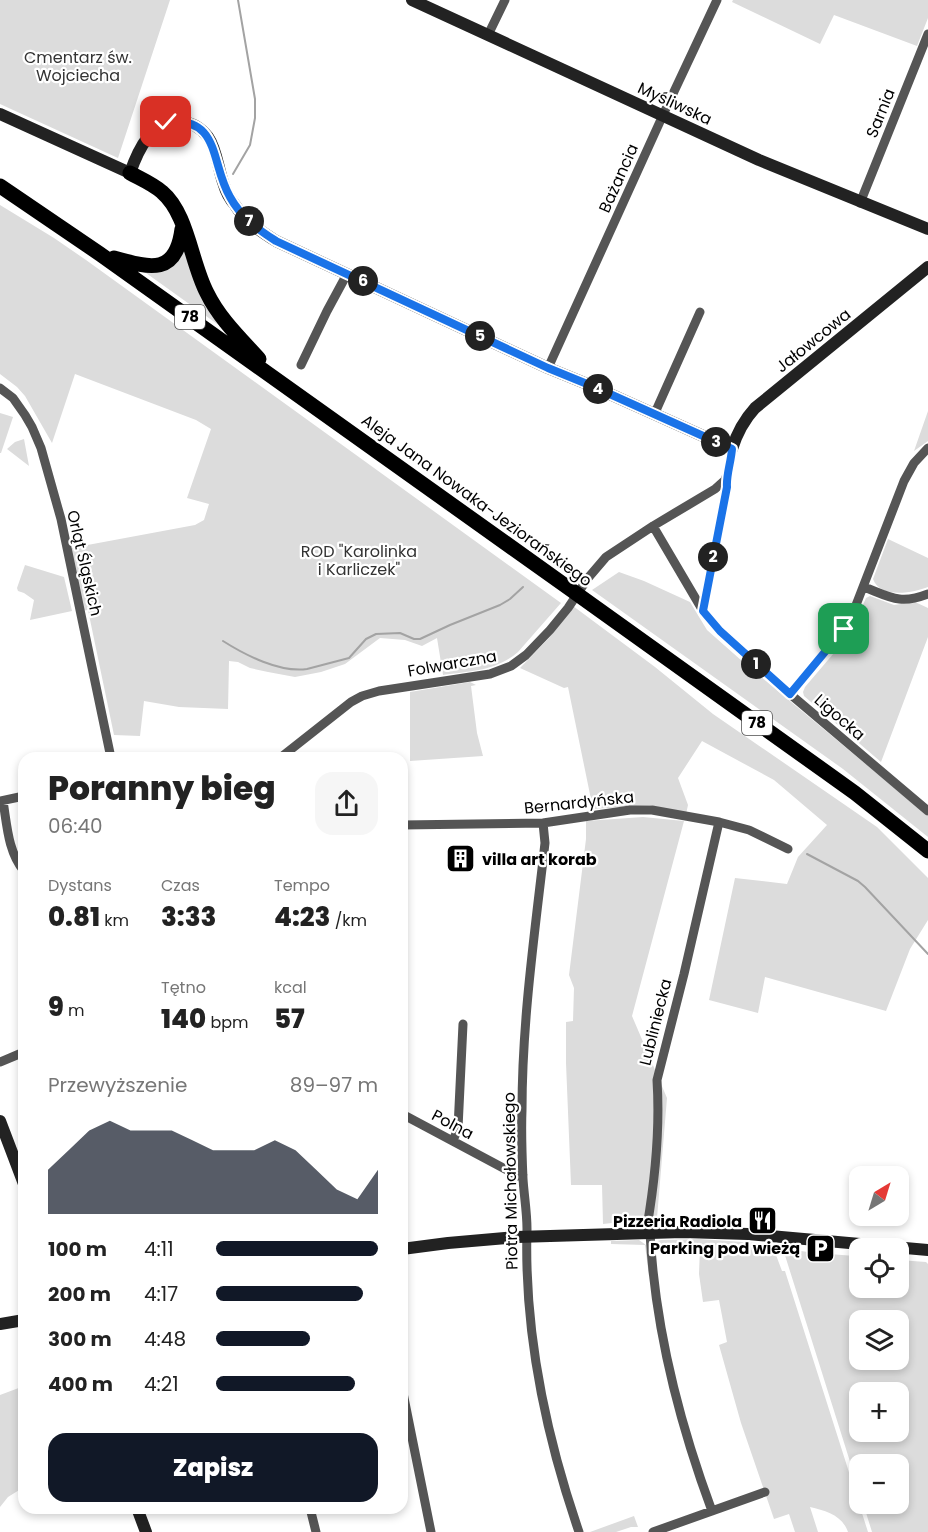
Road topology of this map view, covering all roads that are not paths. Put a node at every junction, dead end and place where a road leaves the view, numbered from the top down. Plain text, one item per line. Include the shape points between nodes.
1 (412, 0) edge
2 (505, 0) edge
3 (717, 0) edge
4 (928, 34) edge
5 (488, 35) junction
6 (0, 114) edge
7 (663, 116) junction
8 (130, 173) junction
9 (0, 186) edge
10 (860, 203) junction
11 (183, 226) junction
12 (928, 230) edge
13 (100, 254) junction
14 (928, 267) edge
15 (347, 274) junction
16 (700, 312) dead end
17 (301, 365) dead end
18 (548, 368) junction
19 (279, 381) junction
20 (0, 388) edge
21 (654, 415) junction
22 (928, 448) edge
23 (732, 449) junction
24 (725, 480) junction
25 (653, 526) junction
26 (864, 587) junction
27 (928, 594) edge
28 (703, 611) junction
29 (790, 694) junction
30 (110, 752) edge
31 (288, 752) edge
32 (18, 797) edge
33 (1, 801) edge
34 (928, 811) edge
35 (719, 822) junction
36 (543, 824) junction
37 (408, 825) edge
38 (789, 849) dead end
39 (928, 851) edge
40 (18, 861) edge
41 (463, 1024) dead end
42 (18, 1054) edge
43 (0, 1062) edge
44 (408, 1117) edge
45 (0, 1121) edge
46 (453, 1141) junction
47 (18, 1168) edge
48 (523, 1175) junction
49 (648, 1233) junction
50 (526, 1237) junction
51 (408, 1248) edge
52 (928, 1250) edge
53 (18, 1321) edge
54 (0, 1324) edge
55 (408, 1418) edge
56 (765, 1492) dead end
57 (712, 1511) junction
58 (139, 1514) edge
59 (312, 1514) edge
60 (146, 1532) edge
61 (316, 1532) edge
62 (431, 1532) edge
63 (579, 1532) edge
64 (652, 1532) edge

1 - 5 street, Myśliwska
2 - 5 street
3 - 7 street, Bażancia
4 - 10 street, Sarnia
5 - 7 street, Myśliwska
6 - 8 street
7 - 10 street, Myśliwska
7 - 18 street, Bażancia
8 - 11 main road via 162,191
8 - 15 street via 156,128 166,122 187,122 198,127 213,147 224,186 248,221 276,241
9 - 13 main road, Aleja Jana Nowaka-Jeziorańskiego / 78
10 - 12 street, Myśliwska
11 - 13 main road via 180,245 166,262 139,265
11 - 19 main road via 208,296
13 - 19 main road, Aleja Jana Nowaka-Jeziorańskiego / 78
14 - 23 street, Jałowcowa via 755,408 736,435
15 - 17 street
15 - 18 street
16 - 21 street
18 - 21 street
19 - 39 main road, Aleja Jana Nowaka-Jeziorańskiego / 78 via 855,793
20 - 30 street, Orląt Śląskich via 25,415 41,448 61,519
21 - 23 street
22 - 26 street via 904,481
23 - 24 street
24 - 25 street, Folwarczna
24 - 28 street via 727,487
25 - 28 street, Ligocka
25 - 31 street, Folwarczna via 606,557 550,630 511,666 490,674 362,696
26 - 27 street via 894,599
26 - 29 street via 844,629
28 - 29 street, Ligocka
29 - 34 street, Ligocka
32 - 33 street
33 - 40 street
35 - 36 street, Bernardyńska via 630,810
35 - 38 street, Bernardyńska via 749,830
35 - 49 street, Lubliniecka via 657,1080 654,1186
36 - 37 street, Bernardyńska
36 - 48 street, Piotra Michałowskiego via 545,843 524,1057
41 - 46 street via 458,1128
42 - 43 street
44 - 46 street, Polna
45 - 47 street
46 - 48 street, Polna via 518,1176
48 - 50 street, Piotra Michałowskiego
49 - 50 street
49 - 52 street via 732,1233
49 - 57 street, Lubliniecka via 669,1364 689,1444
50 - 51 street
50 - 63 street, Piotra Michałowskiego via 528,1294 540,1386
53 - 54 street
55 - 62 street
56 - 57 street
57 - 64 street
58 - 60 street
59 - 61 street

